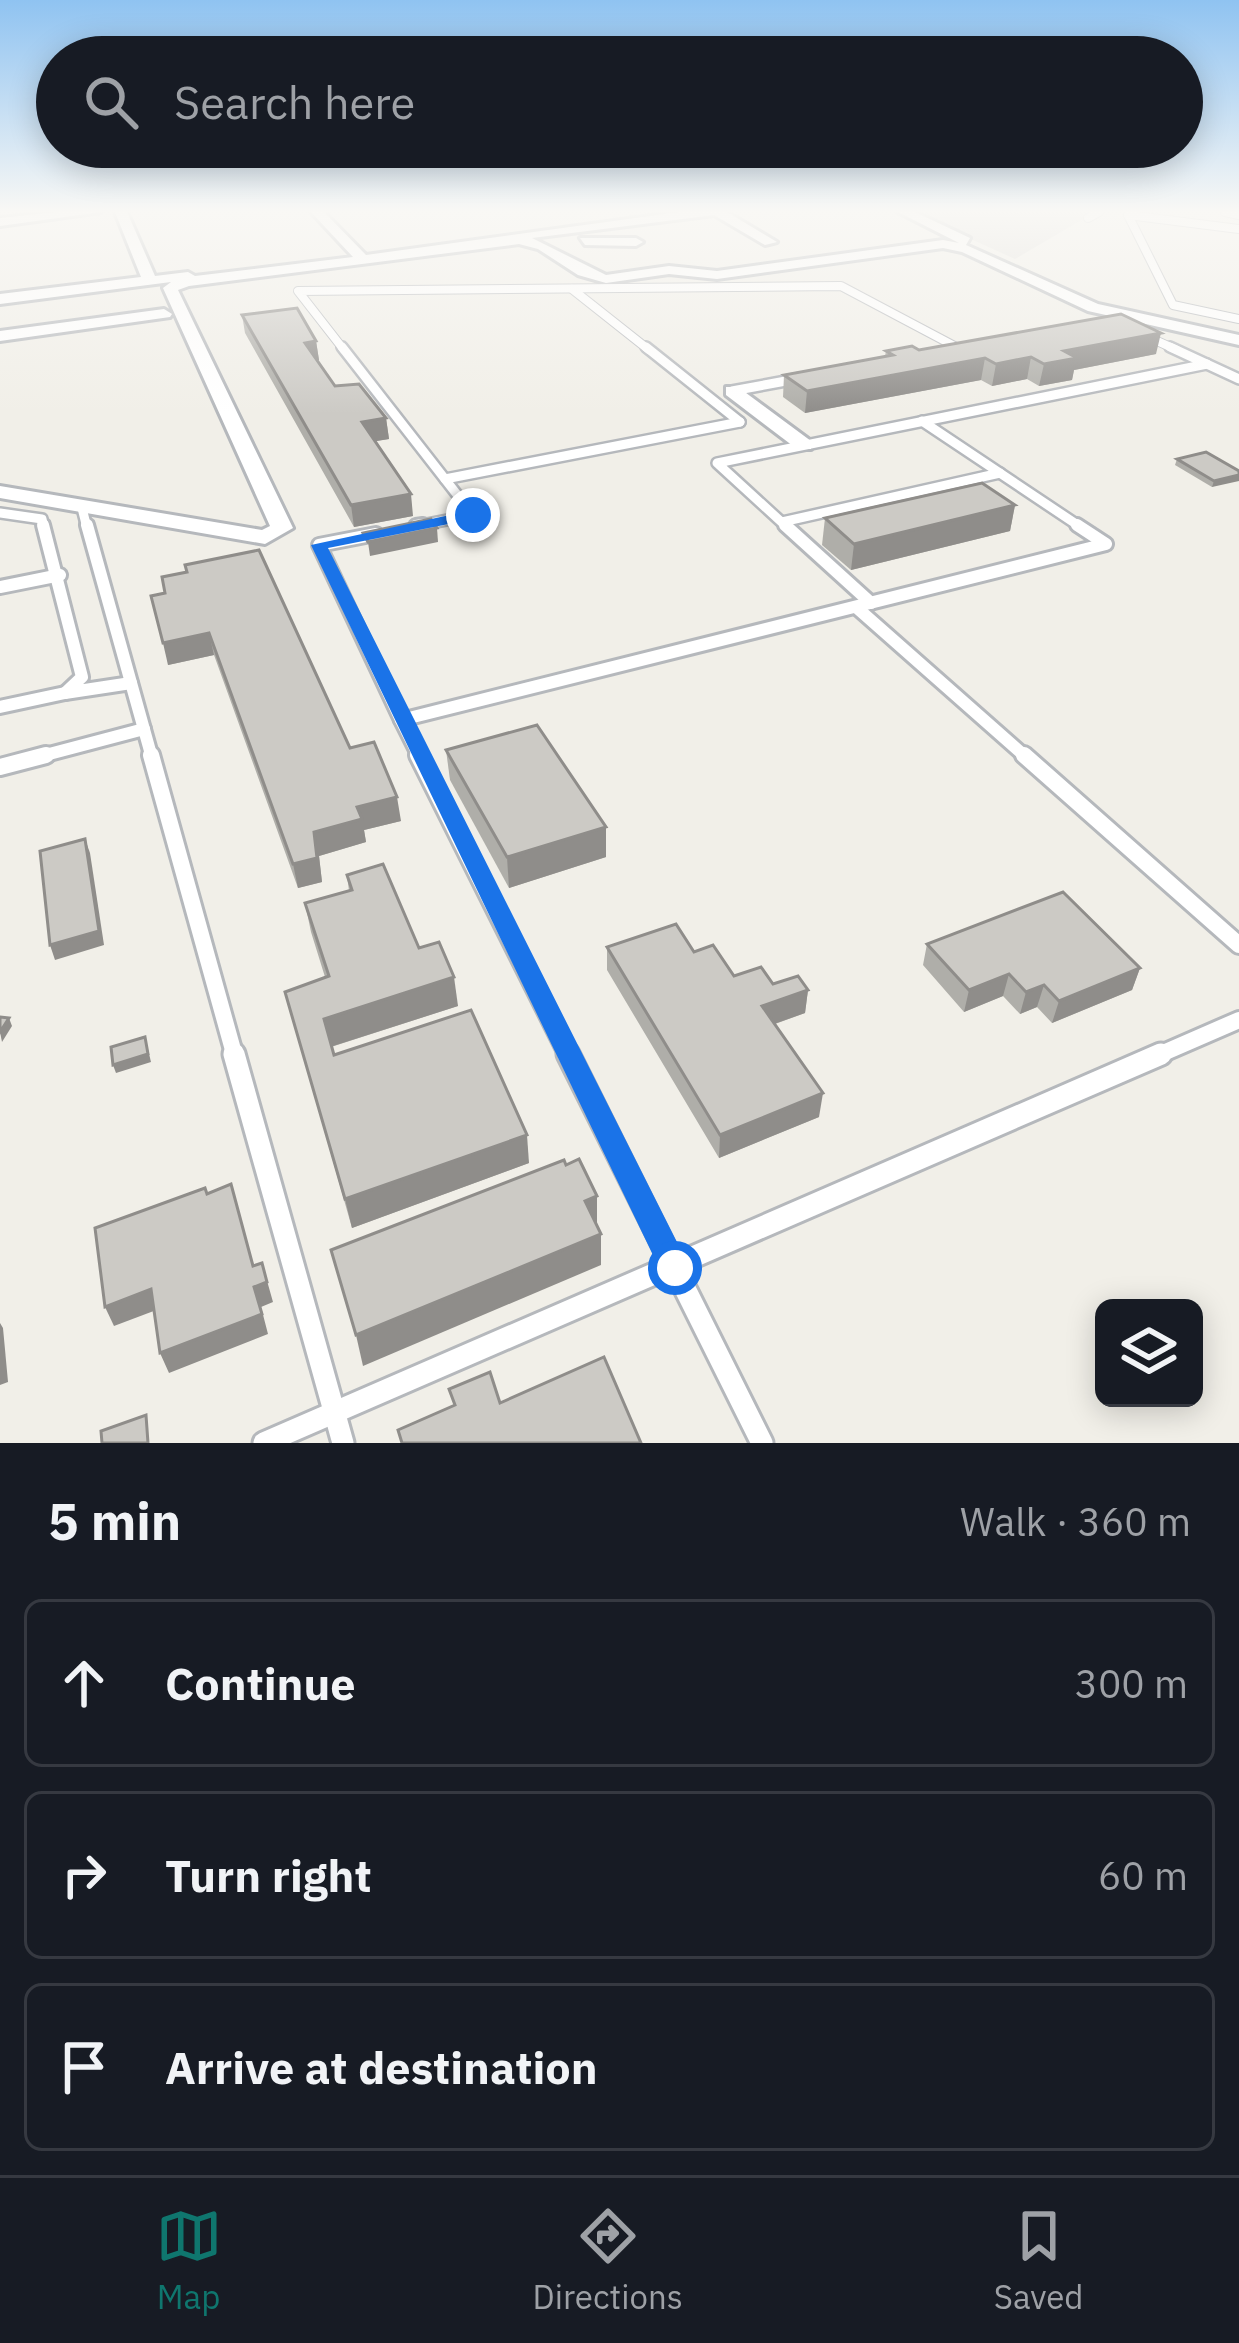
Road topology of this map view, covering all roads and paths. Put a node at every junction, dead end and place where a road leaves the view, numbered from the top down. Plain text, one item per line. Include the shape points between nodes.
1 (163, 279) edge
2 (207, 279) edge
3 (1032, 279) edge
4 (1048, 279) edge
5 (1161, 279) edge
6 (150, 281) joint
7 (572, 289) junction
8 (0, 299) edge
9 (164, 314) dead end
10 (1239, 319) edge
11 (1092, 325) edge
12 (1239, 335) edge
13 (0, 336) edge
14 (982, 345) edge
15 (960, 349) junction
16 (938, 353) edge
17 (1207, 364) junction
18 (824, 374) edge
19 (1239, 379) edge
20 (732, 391) joint
21 (922, 421) junction
22 (804, 445) junction
23 (1000, 473) junction
24 (445, 479) junction
25 (0, 492) edge
26 (82, 508) junction
27 (0, 513) edge
28 (782, 522) junction
29 (407, 528) edge
30 (385, 532) edge
31 (60, 574) junction
32 (0, 587) edge
33 (864, 605) junction
34 (131, 683) junction
35 (65, 693) junction
36 (0, 707) edge
37 (401, 720) junction
38 (144, 729) junction
39 (0, 766) edge
40 (1239, 945) edge
41 (1239, 1020) edge
42 (675, 1268) junction
43 (334, 1413) junction
44 (264, 1443) edge
45 (343, 1443) edge
46 (762, 1443) edge

1 - 6 street
2 - 26 street via 170,288 282,528 265,537
3 - 12 street via 1094,308
4 - 12 street via 1101,304
5 - 10 lane via 1173,305
6 - 8 street
7 - 15 lane via 841,286
7 - 24 lane via 298,291
7 - 24 lane via 740,422
9 - 13 street
11 - 17 lane via 1114,321
14 - 15 lane
15 - 16 lane
17 - 19 lane
17 - 21 lane
18 - 20 lane
20 - 22 street
21 - 22 lane
21 - 23 lane
22 - 28 lane via 717,463
23 - 28 lane
23 - 33 lane via 1106,544
24 - 29 lane via 473,515
25 - 26 street
26 - 34 lane
27 - 31 lane via 43,519
28 - 33 lane
30 - 37 lane via 319,545
31 - 32 lane
31 - 35 lane via 82,677
33 - 37 lane
33 - 40 lane
34 - 35 lane
34 - 38 lane
35 - 36 lane
37 - 42 lane
38 - 39 lane
38 - 43 lane
41 - 42 lane
42 - 43 lane
42 - 46 lane
43 - 44 lane
43 - 45 lane

